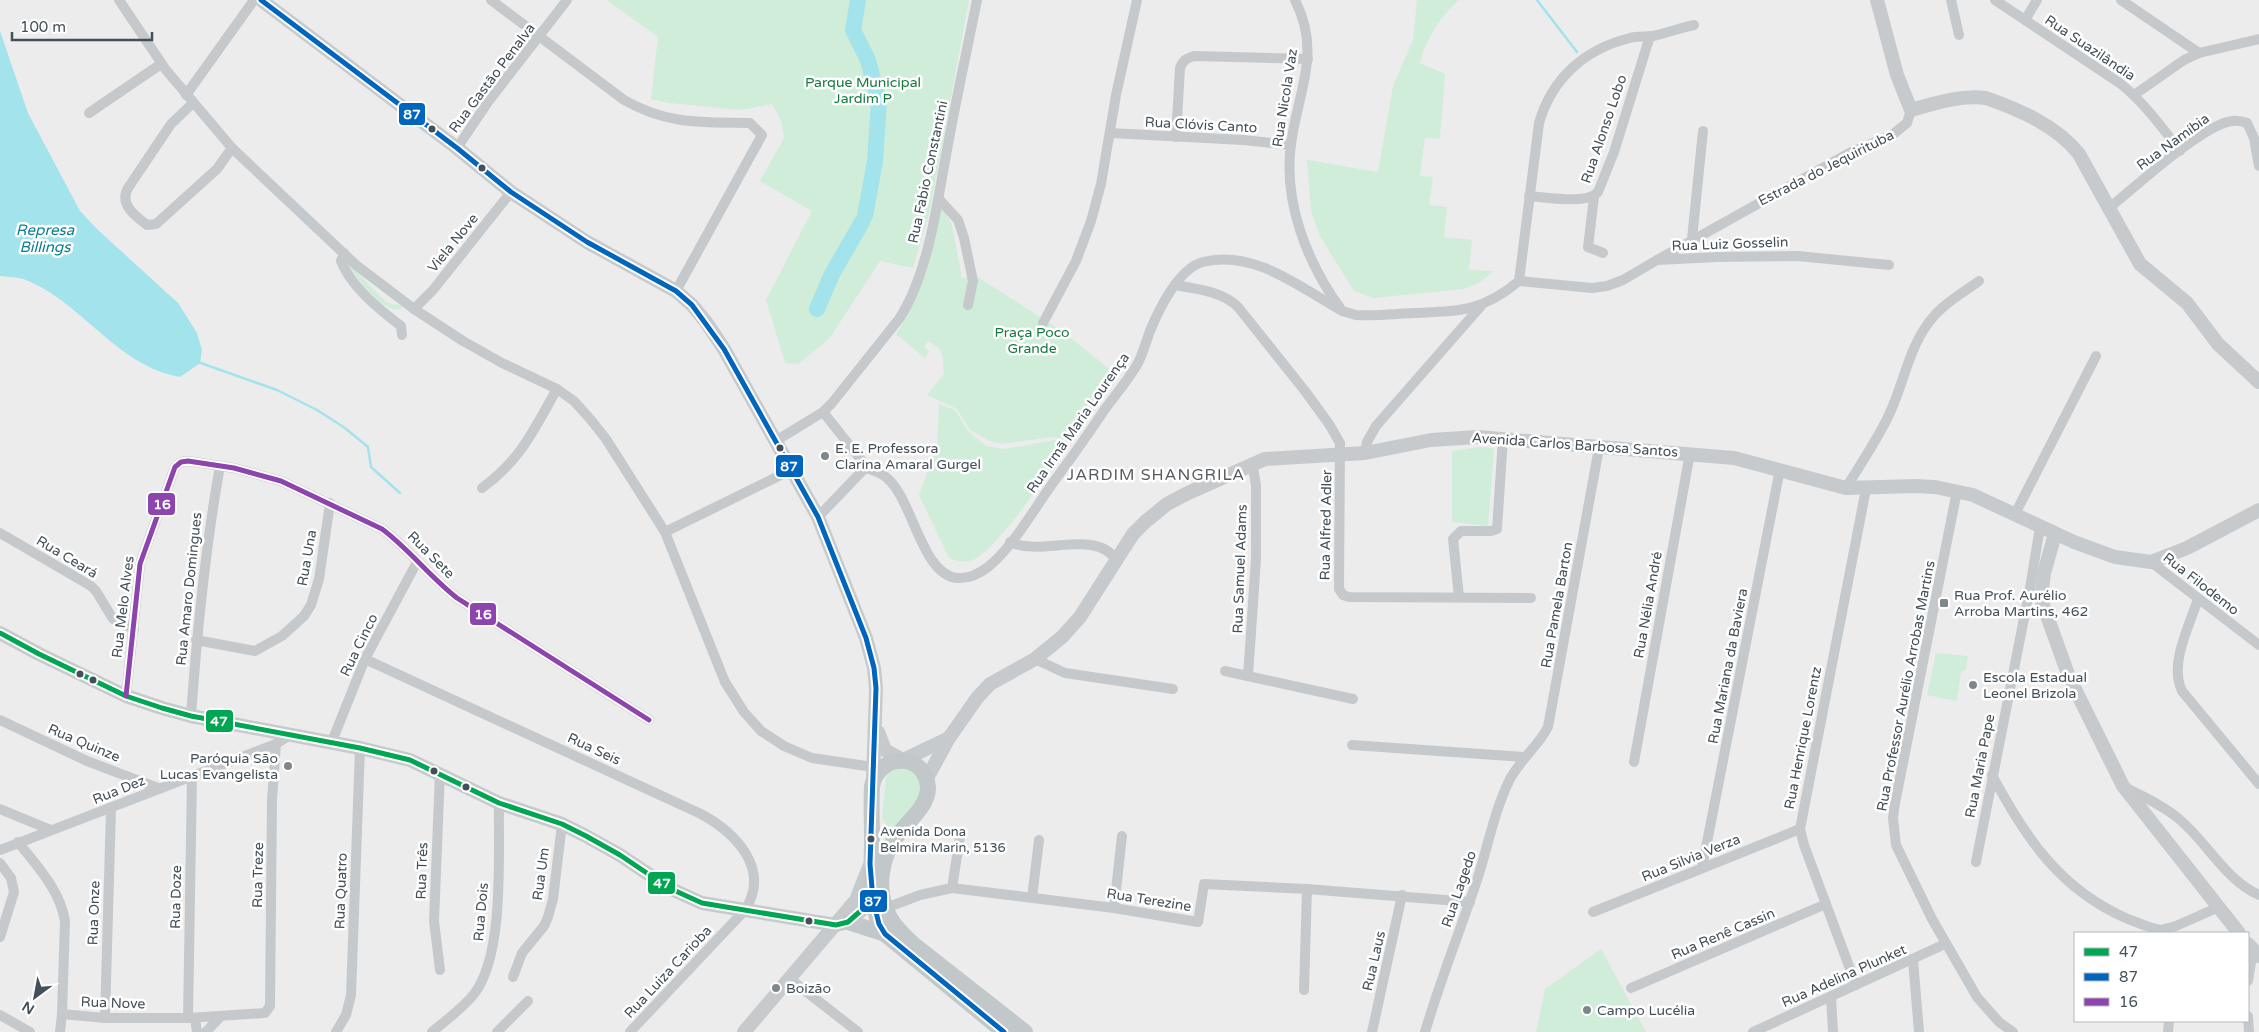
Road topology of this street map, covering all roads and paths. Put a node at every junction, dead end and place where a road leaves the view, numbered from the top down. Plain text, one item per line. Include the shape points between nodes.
1 (119, 0) edge
2 (254, 0) edge
3 (260, 0) edge
4 (491, 0) edge
5 (567, 0) edge
6 (977, 0) edge
7 (1137, 0) edge
8 (1294, 0) edge
9 (1951, 0) edge
10 (1995, 0) edge
11 (2037, 0) edge
12 (2121, 0) edge
13 (1881, 1) edge
14 (2025, 20) junction
15 (1694, 25) dead end
16 (1655, 35) junction
17 (1959, 35) dead end
18 (539, 38) junction
19 (2259, 39) edge
20 (2199, 53) junction
21 (1308, 60) junction
22 (161, 64) junction
23 (2134, 95) junction
24 (190, 99) junction
25 (1911, 110) junction
26 (89, 113) dead end
27 (1703, 131) dead end
28 (1110, 133) junction
29 (2256, 136) edge
30 (1176, 137) junction
31 (1291, 145) junction
32 (232, 148) junction
33 (457, 148) junction
34 (2180, 151) junction
35 (2259, 166) edge
36 (510, 192) junction
37 (1529, 196) junction
38 (1594, 197) junction
39 (939, 199) junction
40 (2108, 209) junction
41 (1692, 239) junction
42 (344, 253) junction
43 (1603, 253) dead end
44 (1657, 260) junction
45 (1889, 264) dead end
46 (1519, 281) junction
47 (1979, 281) dead end
48 (1175, 285) junction
49 (676, 291) junction
50 (968, 305) dead end
51 (1482, 305) junction
52 (414, 309) junction
53 (1342, 311) junction
54 (1043, 323) dead end
55 (402, 334) dead end
56 (2096, 356) dead end
57 (2259, 382) edge
58 (557, 389) junction
59 (823, 412) junction
60 (1503, 438) junction
61 (774, 442) junction
62 (1599, 448) junction
63 (1365, 453) junction
64 (1690, 453) junction
65 (1340, 454) junction
66 (1252, 463) junction
67 (220, 466) junction
68 (175, 467) joint
69 (864, 468) junction
70 (1780, 469) junction
71 (791, 470) junction
72 (482, 488) dead end
73 (1846, 488) junction
74 (1866, 489) junction
75 (1958, 491) junction
76 (330, 503) junction
77 (2259, 510) edge
78 (2015, 514) junction
79 (818, 516) junction
80 (2040, 528) junction
81 (0, 532) edge
82 (665, 532) junction
83 (2055, 534) junction
84 (1010, 542) junction
85 (1116, 560) junction
86 (417, 562) junction
87 (2151, 562) junction
88 (1459, 597) junction
89 (1531, 598) dead end
90 (2041, 599) junction
91 (2198, 599) junction
92 (2027, 604) junction
93 (134, 629) junction
94 (0, 633) edge
95 (196, 640) junction
96 (2259, 645) edge
97 (1035, 658) junction
98 (365, 659) junction
99 (1225, 671) dead end
100 (1248, 676) junction
101 (1173, 689) dead end
102 (126, 696) junction
103 (1353, 698) dead end
104 (191, 716) junction
105 (0, 720) edge
106 (649, 720) dead end
107 (876, 726) junction
108 (288, 736) junction
109 (949, 738) junction
110 (276, 744) junction
111 (331, 744) junction
112 (1352, 745) dead end
113 (360, 748) junction
114 (1524, 757) junction
115 (903, 760) junction
116 (1634, 762) dead end
117 (440, 773) junction
118 (873, 773) junction
119 (1992, 775) junction
120 (192, 776) junction
121 (926, 780) junction
122 (2259, 784) edge
123 (2123, 786) junction
124 (158, 788) junction
125 (499, 803) junction
126 (0, 809) edge
127 (111, 809) junction
128 (872, 821) junction
129 (562, 824) junction
130 (1800, 828) junction
131 (51, 830) junction
132 (898, 834) junction
133 (1122, 836) dead end
134 (960, 837) dead end
135 (1039, 840) dead end
136 (18, 842) junction
137 (0, 850) edge
138 (1976, 862) dead end
139 (0, 863) edge
140 (870, 864) junction
141 (1702, 868) junction
142 (952, 888) junction
143 (1307, 889) junction
144 (2259, 895) edge
145 (1402, 896) junction
146 (1032, 898) junction
147 (881, 902) junction
148 (1470, 902) junction
149 (1826, 904) junction
150 (2219, 907) junction
151 (1114, 908) junction
152 (745, 910) junction
153 (1593, 912) dead end
154 (842, 923) junction
155 (2161, 932) edge
156 (2238, 932) edge
157 (885, 934) junction
158 (0, 937) edge
159 (1945, 944) junction
160 (2253, 950) edge
161 (1913, 960) junction
162 (440, 970) dead end
163 (2249, 975) edge
164 (513, 976) dead end
165 (790, 979) junction
166 (1856, 985) junction
167 (1630, 988) dead end
168 (1304, 990) dead end
169 (1831, 997) junction
170 (528, 1001) dead end
171 (62, 1014) junction
172 (260, 1014) joint
173 (0, 1015) edge
174 (221, 1016) junction
175 (105, 1018) junction
176 (191, 1018) junction
177 (30, 1032) edge
178 (60, 1032) edge
179 (197, 1032) edge
180 (206, 1032) edge
181 (336, 1032) edge
182 (432, 1032) edge
183 (497, 1032) edge
184 (630, 1032) edge
185 (744, 1032) edge
186 (858, 1032) edge
187 (1004, 1032) edge
188 (1025, 1032) edge
189 (1372, 1032) edge
190 (1425, 1032) edge
191 (1753, 1032) edge
192 (1833, 1032) edge
193 (1920, 1032) edge
194 (2011, 1032) edge

1 - 22 street
2 - 24 street
3 - 33 main road
4 - 18 street
5 - 18 street, Rua Gastão Penalva
6 - 39 street, Rua Fabio Constantini
7 - 28 street
8 - 21 street, Rua Nicola Vaz via 1305,26
9 - 17 street
10 - 14 street, Rua Suazilândia
11 - 14 street
12 - 20 street
13 - 25 main road via 1897,75
14 - 23 street, Rua Suazilândia
15 - 16 street
16 - 37 street via 1632,37 1610,44 1585,58 1558,82 1547,98 1539,123
16 - 38 street, Rua Alonso Lobo via 1606,174
18 - 33 street, Rua Gastão Penalva via 488,102
18 - 49 street via 640,109 680,121 750,123 762,135
19 - 20 street
20 - 23 street
21 - 30 street via 1187,58 1180,68
21 - 31 street, Rua Nicola Vaz
22 - 24 street
22 - 26 street
23 - 34 street, Rua Suazilândia
24 - 32 street
24 - 32 street via 128,188 125,198 128,208 147,225 156,224 217,169
25 - 40 main road via 1958,99 1986,98 2045,124 2068,140 2079,154
25 - 41 street, Estrada do Jequirituba via 1907,123 1892,135 1851,152
27 - 41 street
28 - 30 street, Rua Clóvis Canto
28 - 54 street via 1083,245
29 - 34 street, Rua Namíbia via 2247,123 2232,121 2213,128
29 - 35 street, Rua Namíbia
30 - 31 street, Rua Clóvis Canto
31 - 53 street, Rua Nicola Vaz via 1290,181 1299,228
32 - 42 street
33 - 36 main road
34 - 40 street, Rua Namíbia
36 - 49 main road via 587,242
36 - 52 street, Viela Nove via 433,290
37 - 38 street, Rua Alonso Lobo via 1581,200
37 - 46 street
38 - 43 street via 1588,247
39 - 50 street via 958,220 964,238 973,281
39 - 59 street, Rua Fabio Constantini via 915,288 904,312
40 - 57 main road via 2140,264 2187,303 2218,344
41 - 44 street, Estrada do Jequirituba
42 - 52 street
42 - 55 street via 342,265 373,304 401,326
44 - 45 street, Rua Luiz Gosselin via 1798,256
44 - 46 street, Rua Luiz Gosselin via 1607,286 1592,288
46 - 51 street, Rua Irmã Maria Lourença
47 - 73 street via 1946,304 1922,332 1887,419
48 - 53 street, Rua Irmã Maria Lourença via 1185,271 1196,264 1229,259 1275,273
48 - 65 street, Rua Alfred Adler via 1217,294 1238,307 1329,424 1340,443
48 - 84 street, Rua Irmã Maria Lourença via 1156,316 1132,373
49 - 61 main road via 692,305 724,349
51 - 53 street, Rua Irmã Maria Lourença via 1444,313 1365,316
51 - 63 street via 1376,426
52 - 58 street via 502,363
56 - 78 street
58 - 72 street via 520,453
58 - 82 street via 574,401 606,439
59 - 61 street, Rua Fabio Constantini
59 - 69 street via 862,461
60 - 62 main road, Avenida Carlos Barbosa Santos
60 - 63 main road, Avenida Carlos Barbosa Santos via 1447,438
60 - 88 street via 1497,529 1461,531 1453,539
61 - 71 main road
62 - 64 main road, Avenida Carlos Barbosa Santos
62 - 114 street, Rua Pamela Barton via 1552,713 1542,738
63 - 65 main road, Avenida Carlos Barbosa Santos
64 - 70 main road, Avenida Carlos Barbosa Santos via 1734,458
64 - 116 street, Rua Nélia André
65 - 66 main road, Avenida Carlos Barbosa Santos via 1283,457
65 - 88 street, Rua Alfred Adler via 1339,590 1342,595
66 - 85 main road, Avenida Carlos Barbosa Santos via 1168,504 1133,534
66 - 100 street, Rua Samuel Adams via 1256,559
67 - 68 street, Rua Sete via 181,462
67 - 76 street, Rua Sete via 281,481
67 - 95 street, Rua Amaro Domingues
68 - 93 street, Rua Melo Alves via 140,564
69 - 79 street
69 - 84 street, Rua Irmã Maria Lourença via 884,475 895,487 931,560 945,574 958,578 972,576 990,566
70 - 73 main road, Avenida Carlos Barbosa Santos
70 - 141 street, Rua Mariana da Baviera
71 - 79 main road
71 - 82 street
73 - 74 main road, Avenida Carlos Barbosa Santos
74 - 75 main road, Avenida Carlos Barbosa Santos via 1915,486
74 - 130 street, Rua Henrique Lorentz
75 - 78 main road, Avenida Carlos Barbosa Santos
75 - 159 street, Rua Professor Aurélio Arrobas Martins via 1893,818 1902,861
76 - 86 street, Rua Sete via 382,529
76 - 95 street, Rua Una via 319,579 304,616 282,636 255,651
77 - 87 main road via 2187,548
78 - 80 main road, Avenida Carlos Barbosa Santos
79 - 107 main road via 866,638 874,668
80 - 83 main road, Avenida Carlos Barbosa Santos
80 - 92 street, Rua Maria Pape
81 - 93 street, Rua Ceará via 91,586 112,620
82 - 118 street via 725,682 744,712 761,731 784,746 812,758
83 - 87 main road, Avenida Carlos Barbosa Santos via 2115,556
83 - 90 main road via 2044,573
84 - 85 street via 1032,546 1093,545 1106,550
85 - 97 main road, Avenida Carlos Barbosa Santos via 1080,617 1062,637
86 - 98 street, Rua Cinco
86 - 106 street, Rua Sete via 457,598
87 - 91 street, Rua Filodemo
88 - 89 street
90 - 92 street
90 - 123 main road via 2069,677
91 - 96 street, Rua Filodemo
91 - 122 street via 2179,660 2177,682
92 - 119 street, Rua Maria Pape
93 - 102 street, Rua Melo Alves
94 - 102 main road
95 - 104 street, Rua Amaro Domingues
97 - 101 street via 1065,673
97 - 109 main road, Avenida Carlos Barbosa Santos via 990,684 976,698
98 - 111 street, Rua Cinco
98 - 152 street, Rua Seis via 720,824 745,850 751,865 754,891
99 - 100 street
100 - 103 street
102 - 104 main road
104 - 108 main road
105 - 124 street, Rua Quinze via 87,761
107 - 115 main road via 885,750
107 - 118 main road
108 - 110 street
108 - 111 main road
109 - 115 main road
109 - 121 main road, Avenida Carlos Barbosa Santos
110 - 120 street, Rua Dez
110 - 172 street, Rua Treze via 272,800 270,1006 267,1012
111 - 113 main road
112 - 114 street
113 - 117 main road via 410,760
113 - 181 street, Rua Quatro via 352,995
114 - 148 street, Rua Lagedo via 1501,800
115 - 118 main road via 891,762
115 - 121 main road via 916,765
117 - 125 main road
117 - 162 street, Rua Três via 434,921
118 - 128 main road
119 - 138 street, Rua Maria Pape
119 - 155 street via 2022,830 2060,872 2097,904
120 - 124 street, Rua Dez
120 - 176 street, Rua Doze
121 - 132 main road via 926,799
123 - 144 street via 2179,818 2230,874
123 - 150 main road
124 - 127 street, Rua Dez
125 - 129 main road
125 - 182 street, Rua Dois via 497,911 486,968 474,994
126 - 131 street
127 - 131 street, Rua Dez
127 - 175 street, Rua Onze
128 - 132 main road via 882,833
128 - 140 main road
129 - 152 main road via 607,847 684,896 702,903
129 - 164 street, Rua Um via 548,916 522,953
130 - 141 street, Rua Silvia Verza
130 - 149 street, Rua Henrique Lorentz
131 - 136 street, Rua Dez
132 - 147 main road via 883,863
133 - 151 street
134 - 142 street
135 - 146 street
136 - 137 street, Rua Dez
136 - 171 street, Rua Nove via 58,895 62,906 65,931
139 - 158 street via 11,878 14,892
140 - 147 main road
140 - 154 main road via 861,892
141 - 153 street, Rua Silvia Verza
142 - 146 street, Rua Terezine
142 - 147 street, Rua Terezine
143 - 145 street, Rua Terezine
143 - 151 street, Rua Terezine via 1204,884 1198,922
143 - 168 street
145 - 148 street, Rua Terezine
145 - 189 street, Rua Laus
146 - 151 street, Rua Terezine
147 - 154 main road
147 - 157 main road via 879,924
147 - 188 main road via 899,931 913,944
148 - 190 street, Rua Lagedo
149 - 166 street, Rua Henrique Lorentz
149 - 167 street, Rua Renê Cassin
150 - 155 street
150 - 156 main road
152 - 154 main road
152 - 184 street, Rua Luiza Carioba
154 - 157 main road
154 - 165 main road
157 - 187 main road
159 - 161 street, Rua Adelina Plunket
159 - 194 street, Rua Professor Aurélio Arrobas Martins via 1976,997
160 - 163 street
161 - 166 street, Rua Adelina Plunket
161 - 193 street
165 - 185 main road
165 - 186 street
166 - 169 street, Rua Adelina Plunket
169 - 191 street, Rua Adelina Plunket
169 - 192 street
170 - 183 street
171 - 175 street, Rua Nove
171 - 178 street
172 - 174 street, Rua Nove
173 - 177 street
174 - 176 street, Rua Nove
174 - 180 street
175 - 176 street, Rua Nove
176 - 179 street, Rua Doze

